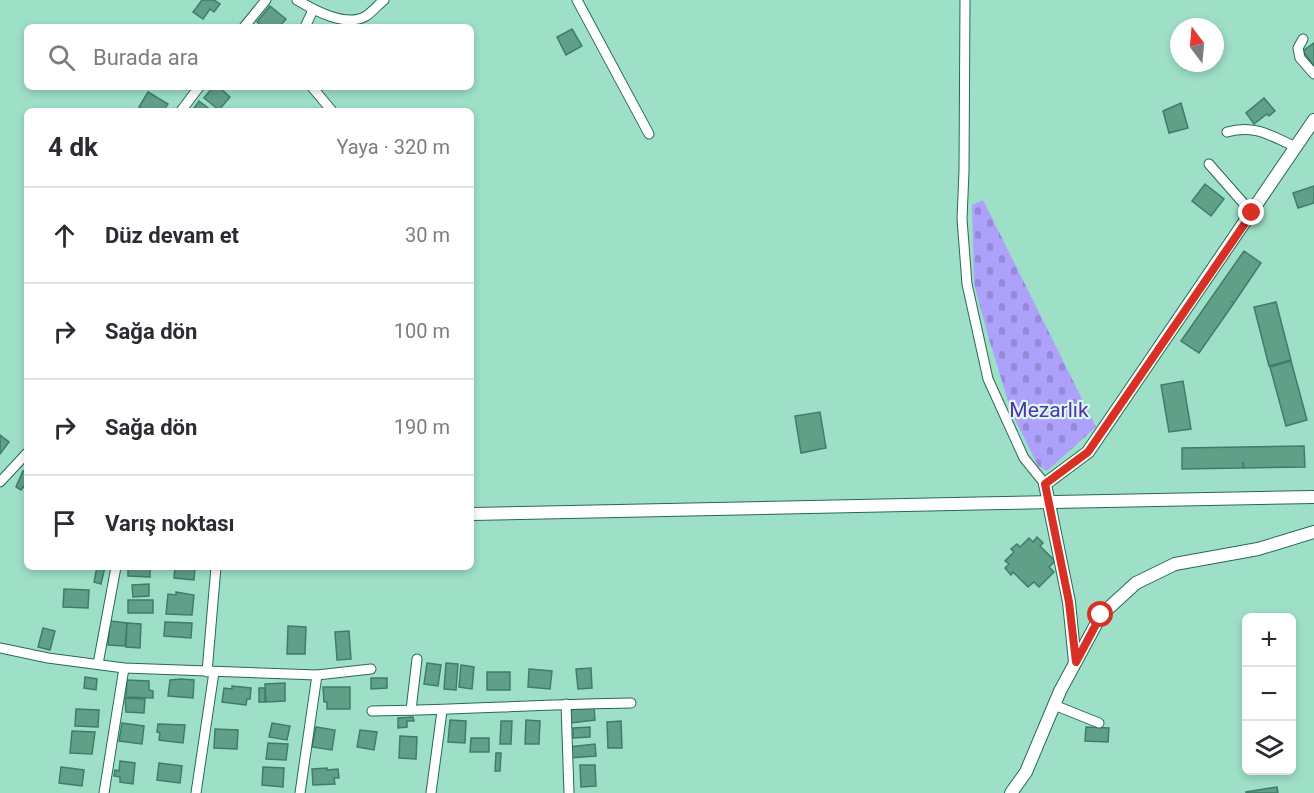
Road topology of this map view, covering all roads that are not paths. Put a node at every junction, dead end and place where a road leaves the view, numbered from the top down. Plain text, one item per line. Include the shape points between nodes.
1 (266, 0) edge
2 (297, 0) edge
3 (384, 0) edge
4 (577, 0) edge
5 (965, 0) edge
6 (313, 10) junction
7 (246, 24) edge
8 (306, 24) edge
9 (1304, 39) dead end
10 (1314, 75) edge
11 (197, 90) edge
12 (314, 90) edge
13 (183, 108) edge
14 (330, 108) edge
15 (1314, 120) edge
16 (1227, 132) dead end
17 (649, 134) dead end
18 (1296, 147) junction
19 (1209, 164) dead end
20 (1252, 213) junction
21 (24, 456) edge
22 (0, 482) edge
23 (1045, 484) junction
24 (1314, 497) edge
25 (1049, 503) junction
26 (474, 514) edge
27 (1314, 532) edge
28 (115, 570) edge
29 (216, 570) edge
30 (0, 648) edge
31 (417, 659) dead end
32 (1076, 662) junction
33 (98, 664) junction
34 (124, 668) junction
35 (371, 669) dead end
36 (210, 672) junction
37 (317, 675) junction
38 (631, 703) dead end
39 (566, 704) junction
40 (1054, 705) junction
41 (411, 710) junction
42 (372, 711) dead end
43 (442, 711) junction
44 (1099, 723) dead end
45 (1020, 788) edge
46 (104, 793) edge
47 (196, 793) edge
48 (300, 793) edge
49 (431, 793) edge
50 (569, 793) edge
51 (1011, 793) edge

1 - 7 street
2 - 6 street
3 - 6 street via 364,17 340,20
4 - 17 street
5 - 23 street via 962,219 967,284 988,379 1024,458
6 - 8 street
9 - 10 street via 1298,48 1300,58
11 - 13 street
12 - 14 street
15 - 18 street
16 - 18 street via 1240,128 1258,130
18 - 20 street
19 - 20 street
20 - 23 street via 1088,452
21 - 22 street
23 - 25 street
24 - 25 street
25 - 26 street
25 - 32 street via 1069,602
27 - 32 street via 1258,549 1175,564 1136,583 1101,615
28 - 33 street
29 - 36 street
30 - 33 street
31 - 41 street
32 - 40 street
33 - 34 street
34 - 36 street
34 - 46 street
35 - 37 street
36 - 37 street
36 - 47 street
37 - 48 street
38 - 39 street
39 - 43 street
39 - 50 street
40 - 44 street
40 - 45 street
41 - 42 street
41 - 43 street
43 - 49 street
45 - 51 street

